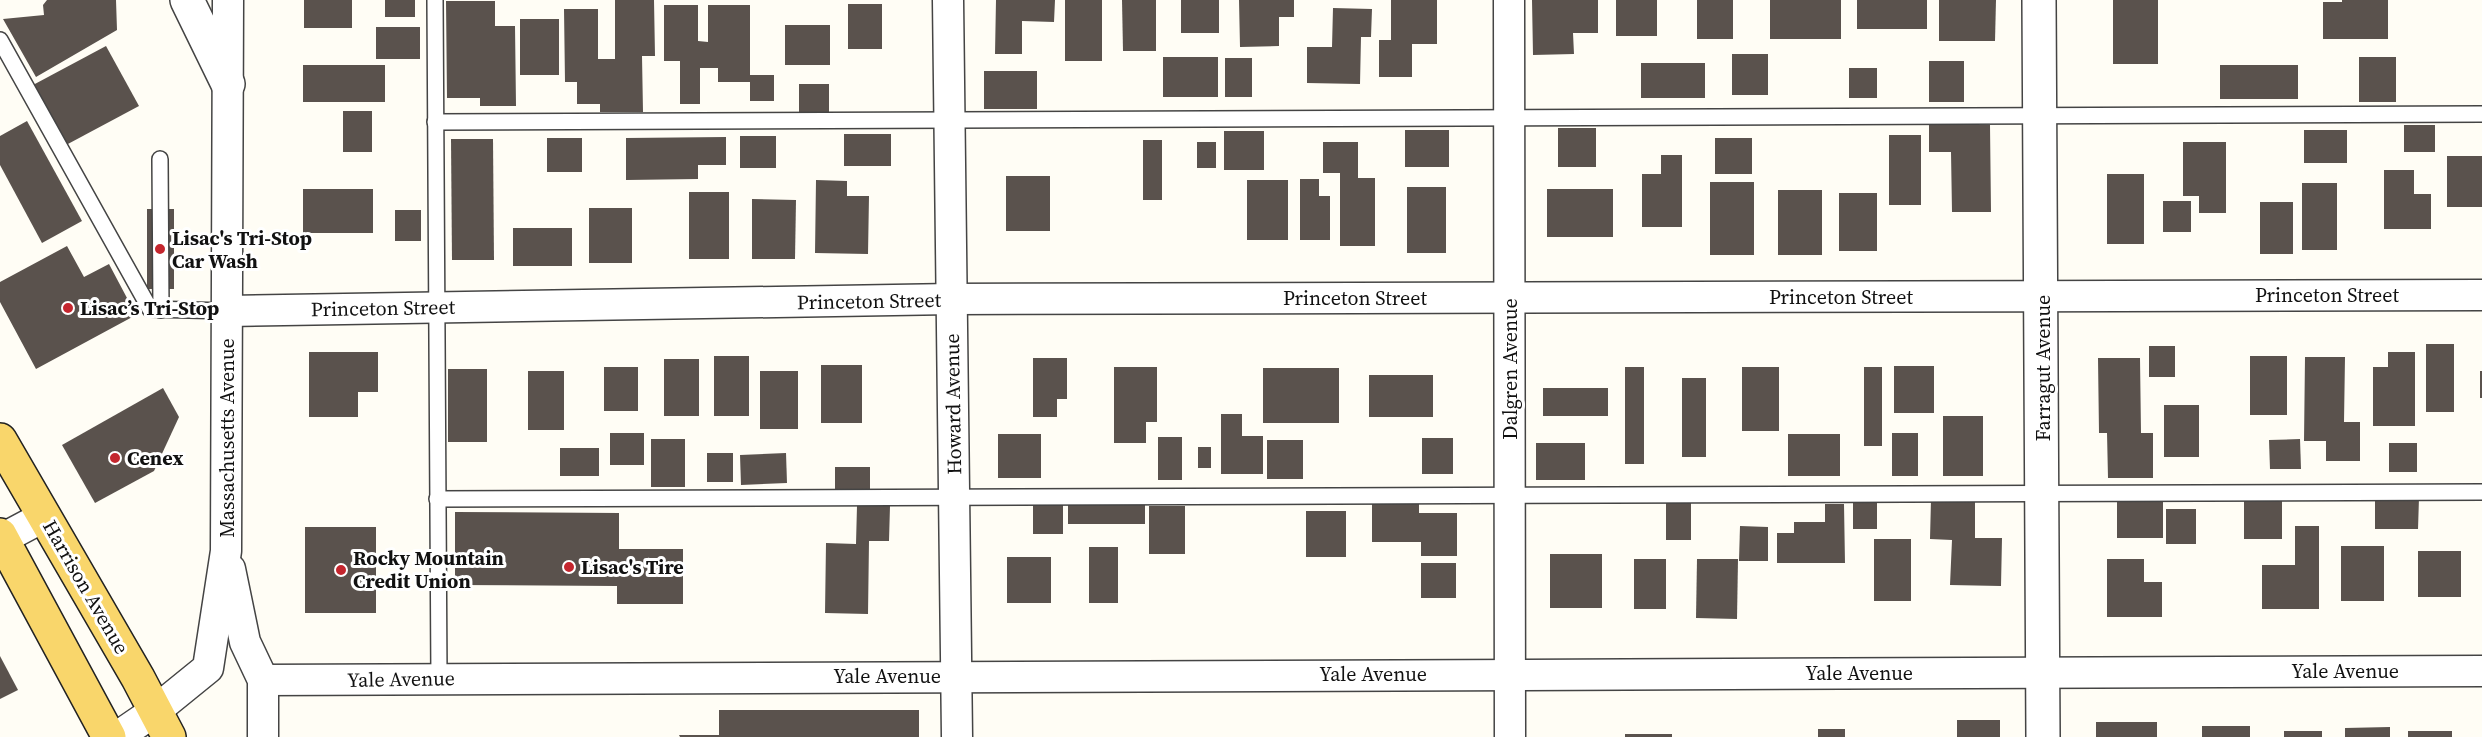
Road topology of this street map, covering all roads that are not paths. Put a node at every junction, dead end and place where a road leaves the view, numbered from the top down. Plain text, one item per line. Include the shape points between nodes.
1 (187, 0) edge
2 (228, 0) edge
3 (435, 0) edge
4 (948, 0) edge
5 (1509, 0) edge
6 (2039, 0) edge
7 (0, 40) edge
8 (228, 84) junction
9 (2482, 114) edge
10 (2040, 116) junction
11 (1509, 117) junction
12 (950, 119) junction
13 (435, 122) junction
14 (160, 159) dead end
15 (2482, 295) edge
16 (2042, 296) junction
17 (1510, 298) junction
18 (952, 299) junction
19 (436, 307) junction
20 (161, 310) junction
21 (228, 311) junction
22 (0, 440) edge
23 (2482, 492) edge
24 (2043, 494) junction
25 (1510, 495) junction
26 (955, 496) junction
27 (437, 499) junction
28 (45, 516) junction
29 (1, 538) edge
30 (226, 552) junction
31 (2482, 671) edge
32 (2043, 672) junction
33 (1510, 674) junction
34 (957, 675) junction
35 (439, 679) junction
36 (263, 680) junction
37 (162, 724) edge
38 (109, 737) edge
39 (117, 737) edge
40 (263, 737) edge
41 (957, 737) edge
42 (1510, 737) edge
43 (2043, 737) edge

1 - 8 street
2 - 8 street, Massachusetts Avenue
3 - 13 lane
4 - 12 street, Howard Avenue
5 - 11 street, Dalgren Avenue
6 - 10 street, Farragut Avenue
7 - 20 lane via 150,309
8 - 21 street, Massachusetts Avenue
9 - 10 lane
10 - 11 lane
10 - 16 street, Farragut Avenue
11 - 12 lane
11 - 17 street, Dalgren Avenue
12 - 13 lane
12 - 18 street, Howard Avenue
13 - 19 lane
14 - 20 lane
15 - 16 street, Princeton Street
16 - 17 street, Princeton Street
16 - 24 street, Farragut Avenue
17 - 18 street, Princeton Street
17 - 25 street, Dalgren Avenue
18 - 19 street, Princeton Street
18 - 26 street, Howard Avenue
19 - 21 street, Princeton Street
19 - 27 lane
20 - 21 lane
21 - 30 street, Massachusetts Avenue
22 - 28 main road, Harrison Avenue
23 - 24 lane
24 - 25 lane
24 - 32 street, Farragut Avenue
25 - 26 lane
25 - 33 street, Dalgren Avenue
26 - 27 lane
26 - 34 street, Howard Avenue
27 - 35 lane
28 - 29 street
28 - 37 main road, Harrison Avenue
29 - 38 main road
30 - 36 street, Massachusetts Avenue via 246,642
30 - 37 street, Massachusetts Avenue via 208,668
31 - 32 street, Yale Avenue
32 - 33 street, Yale Avenue
32 - 43 street, Farragut Avenue
33 - 34 street, Yale Avenue
33 - 42 street, Dalgren Avenue
34 - 35 street, Yale Avenue
34 - 41 street, Howard Avenue
35 - 36 street, Yale Avenue
36 - 40 street, Massachusetts Avenue
37 - 39 street, Massachusetts Avenue

